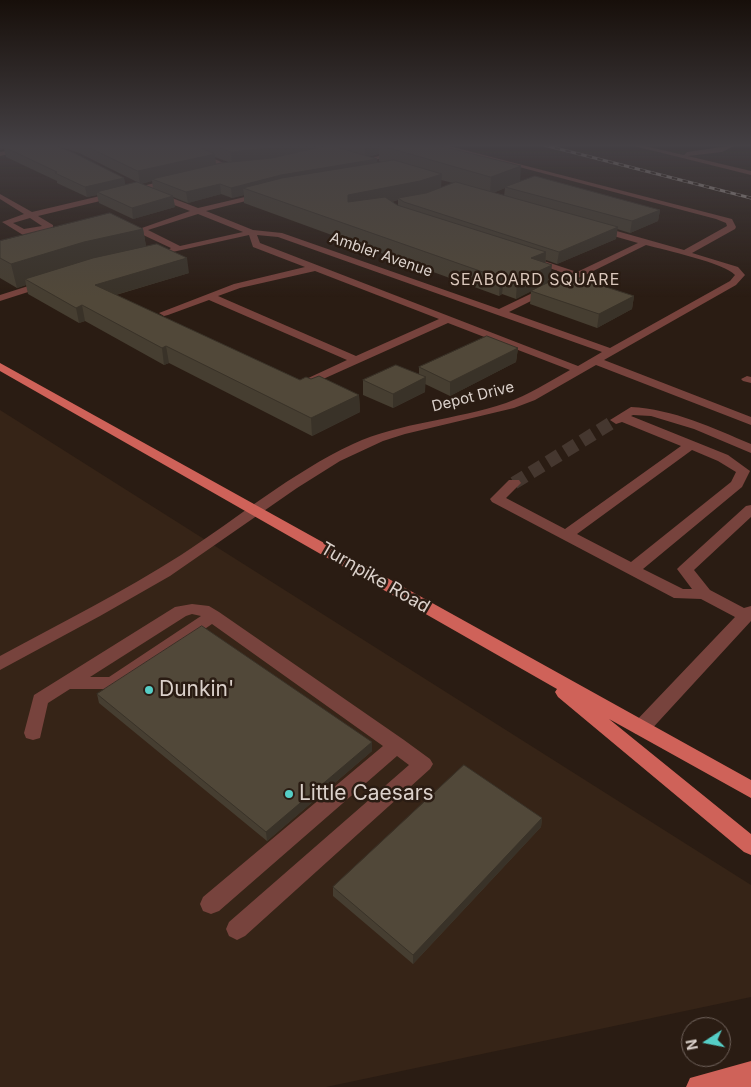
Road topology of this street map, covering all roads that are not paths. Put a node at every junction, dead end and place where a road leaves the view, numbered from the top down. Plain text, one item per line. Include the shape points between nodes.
1 (0, 196) edge
2 (110, 196) edge
3 (156, 196) edge
4 (256, 196) edge
5 (632, 196) edge
6 (198, 211) junction
7 (591, 227) edge
8 (252, 232) junction
9 (646, 242) junction
10 (179, 249) junction
11 (160, 254) edge
12 (685, 254) junction
13 (522, 256) edge
14 (315, 268) junction
15 (578, 275) junction
16 (55, 281) edge
17 (209, 296) junction
18 (0, 298) edge
19 (164, 313) dead end
20 (499, 313) junction
21 (448, 319) junction
22 (612, 352) junction
23 (356, 360) junction
24 (595, 361) junction
25 (0, 366) edge
26 (579, 370) junction
27 (308, 382) edge
28 (677, 421) junction
29 (751, 421) edge
30 (691, 445) junction
31 (751, 449) edge
32 (751, 453) edge
33 (514, 483) tunnel mouth
34 (751, 509) edge
35 (255, 510) junction
36 (566, 534) junction
37 (633, 569) junction
38 (704, 594) junction
39 (749, 613) edge
40 (0, 664) edge
41 (534, 668) junction
42 (641, 728) junction
43 (33, 733) dead end
44 (397, 745) junction
45 (751, 790) edge
46 (751, 846) edge
47 (210, 904) dead end
48 (237, 929) dead end
49 (751, 1074) edge
50 (698, 1087) edge

1 - 2 street via 31,215
3 - 6 street, Ambler Avenue
4 - 6 street
5 - 12 street via 729,221 732,227
6 - 8 street, Ambler Avenue
6 - 10 street via 143,229
7 - 9 street
8 - 10 street
8 - 14 street, Ambler Avenue via 256,245
8 - 20 street, Ambler Avenue via 279,235
9 - 12 street
9 - 15 street
10 - 11 street
12 - 22 street, Depot Drive via 735,270 740,275 733,283
13 - 15 street
14 - 17 street via 237,286
14 - 21 street, Ambler Avenue
15 - 20 street
16 - 18 street
17 - 19 street
17 - 23 street
20 - 22 street, Ambler Avenue
21 - 23 street
21 - 26 street, Ambler Avenue
22 - 24 street, Depot Drive
23 - 27 street
24 - 26 street, Depot Drive
24 - 29 street
25 - 35 main road, Turnpike Road
26 - 35 street, Depot Drive via 512,406 416,428 360,445 319,466
28 - 30 street via 653,412 631,411 619,418
28 - 31 street via 698,426
28 - 32 street via 690,430
30 - 36 street
30 - 37 street via 723,458 743,471 737,484
33 - 36 street via 497,499
34 - 38 street via 685,569
35 - 40 street, Depot Drive via 186,558
35 - 41 main road, Turnpike Road
36 - 37 street
37 - 38 street via 680,594
38 - 39 street
39 - 42 street
41 - 42 main road, Turnpike Road
41 - 46 main road
42 - 45 main road, Turnpike Road
43 - 44 street via 40,700 181,611 192,609 203,610 213,616
44 - 47 street
44 - 48 street via 423,764
49 - 50 main road

